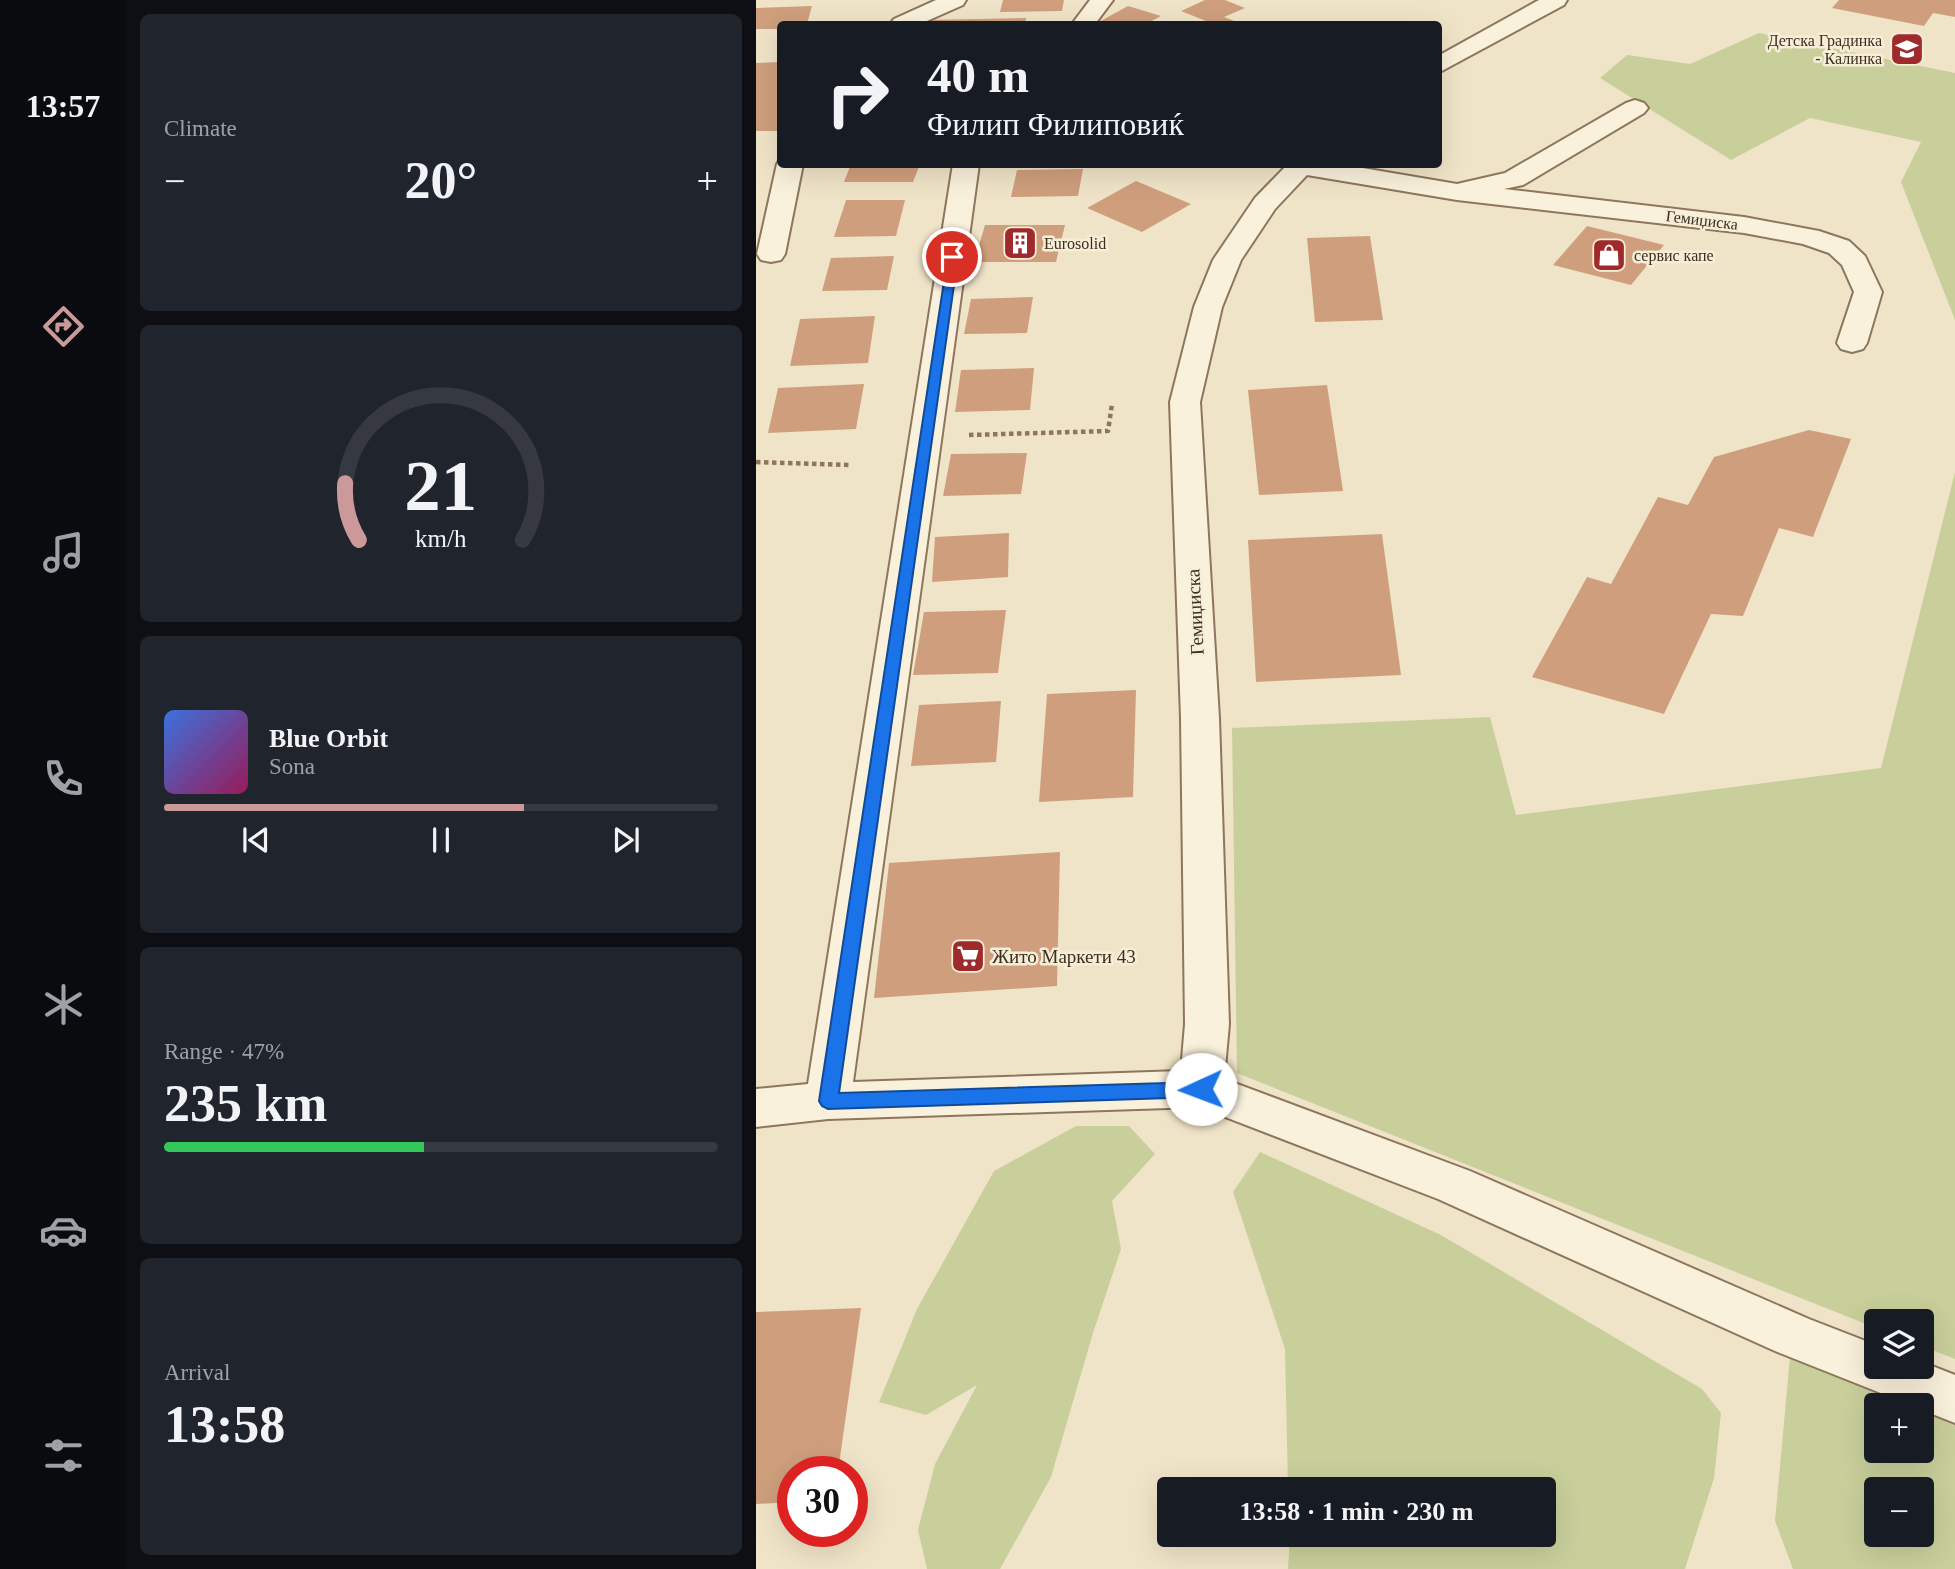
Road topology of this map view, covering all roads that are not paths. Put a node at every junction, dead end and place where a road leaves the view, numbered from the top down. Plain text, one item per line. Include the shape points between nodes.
1 (955, 0) edge
2 (1102, 0) edge
3 (1556, 0) edge
4 (909, 21) edge
5 (1085, 21) edge
6 (1442, 64) edge
7 (1636, 108) dead end
8 (789, 168) edge
9 (965, 168) edge
10 (1299, 168) edge
11 (1319, 168) edge
12 (1457, 192) junction
13 (771, 254) dead end
14 (1852, 343) dead end
15 (1201, 1089) junction
16 (828, 1101) junction
17 (756, 1108) edge
18 (1955, 1399) edge

1 - 4 street
2 - 5 street
3 - 6 street
7 - 12 street, Гемиџиска via 1514,179
8 - 13 street
9 - 16 street
10 - 15 street, Гемиџиска via 1265,204 1227,260 1208,307 1185,402 1208,1024
11 - 12 street, Гемиџиска
12 - 14 street, Гемиџиска via 1744,225 1839,247 1855,262 1868,292
15 - 16 street
15 - 18 street via 1454,1185 1792,1335
16 - 17 street

